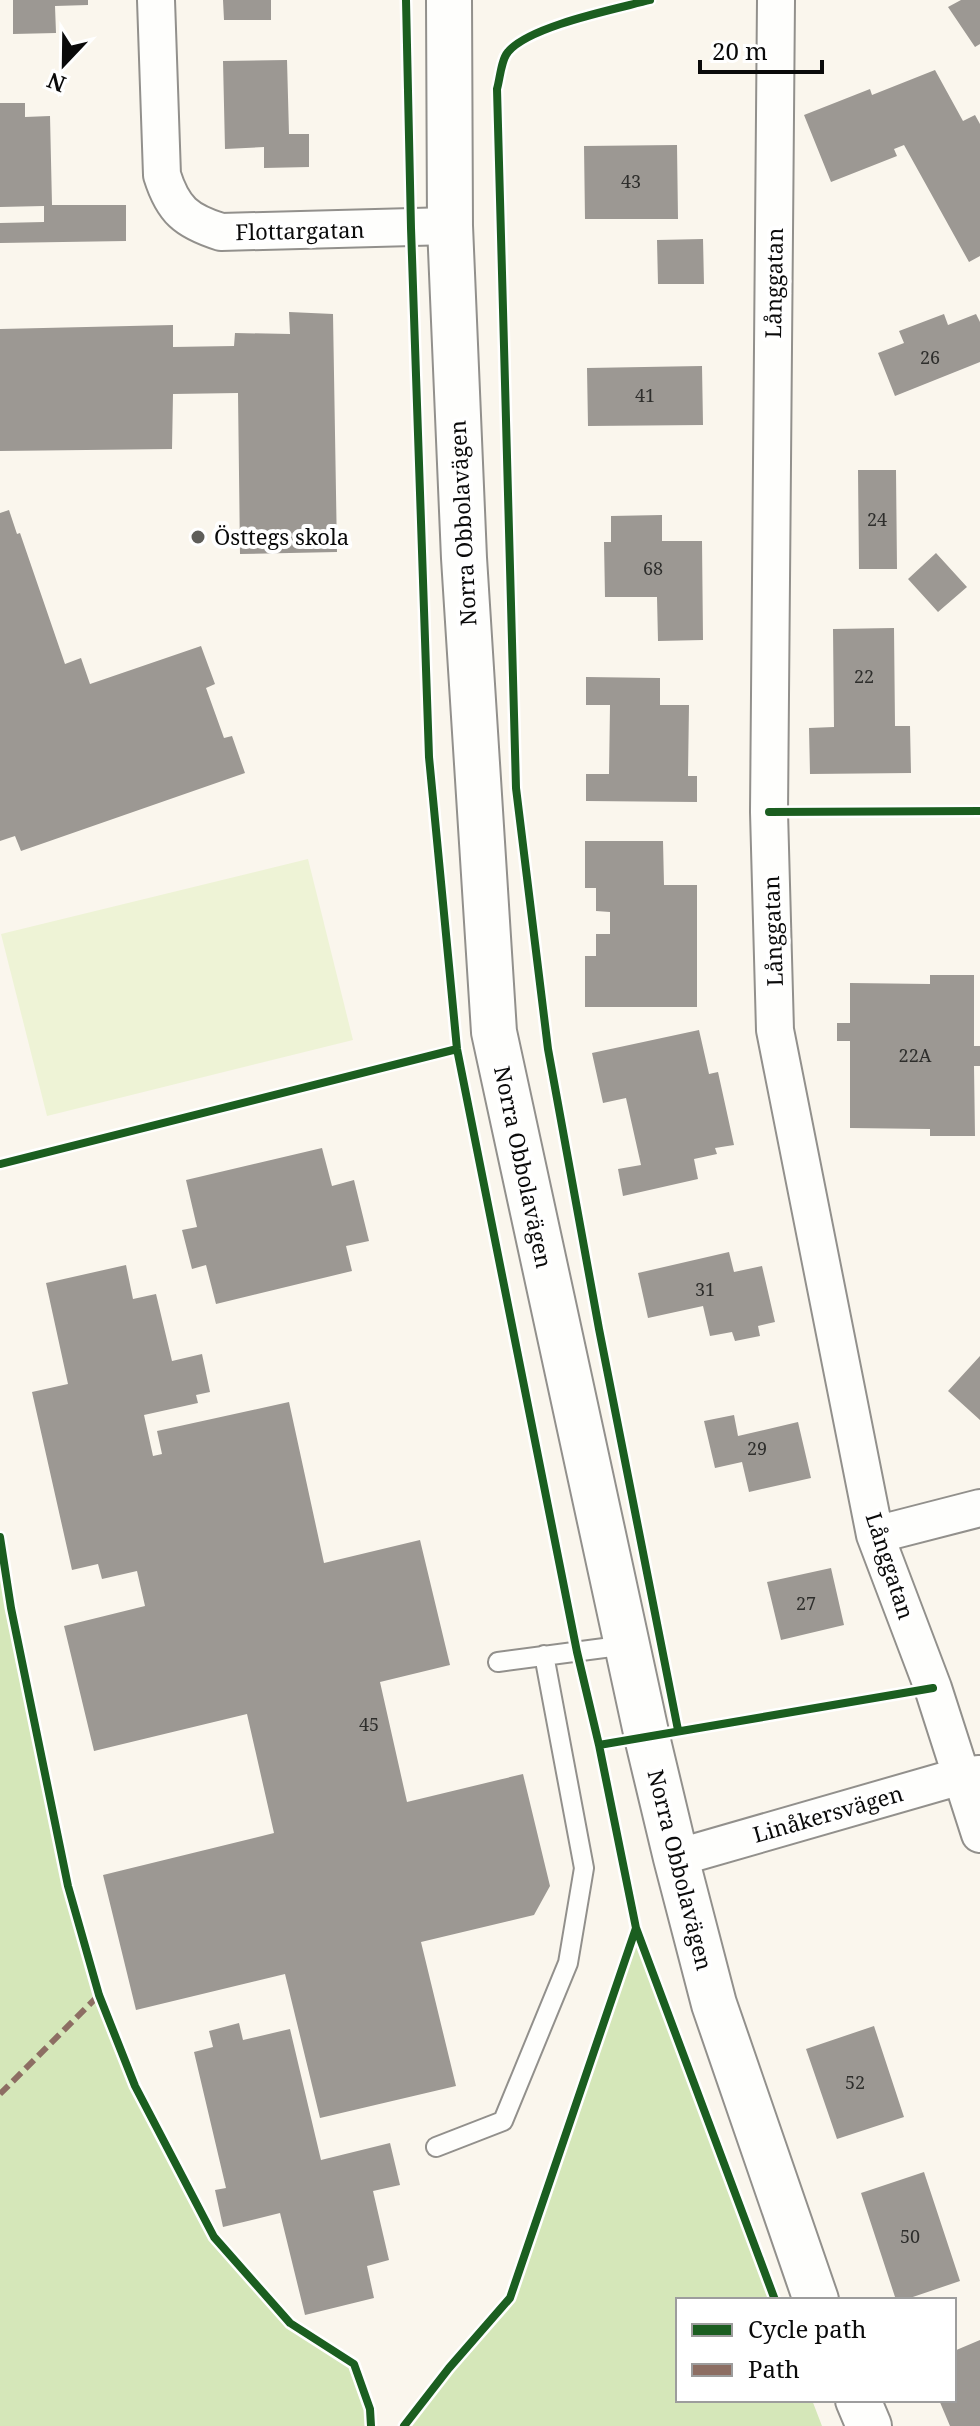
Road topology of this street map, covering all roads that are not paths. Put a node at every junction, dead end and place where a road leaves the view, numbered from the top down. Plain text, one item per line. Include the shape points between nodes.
1 (156, 0) edge
2 (449, 0) edge
3 (776, 0) edge
4 (450, 226) junction
5 (980, 1508) edge
6 (875, 1535) junction
7 (627, 1645) junction
8 (544, 1655) junction
9 (498, 1662) dead end
10 (970, 1775) edge
11 (980, 1834) edge
12 (676, 1858) junction
13 (436, 2147) dead end
14 (815, 2298) edge
15 (859, 2402) edge
16 (869, 2426) edge

1 - 4 street, Flottargatan via 162,175 181,213 221,232
2 - 4 street, Norra Obbolavägen
3 - 6 street, Långgatan via 769,812 775,1030
4 - 7 street, Norra Obbolavägen via 464,558 494,1032
5 - 6 street
6 - 10 street, Långgatan
7 - 8 lane
7 - 12 street, Norra Obbolavägen
8 - 9 lane
8 - 13 lane via 584,1868 568,1963 503,2121
10 - 11 street, Långgatan
10 - 12 street, Linåkersvägen
12 - 14 street, Norra Obbolavägen via 714,2004
15 - 16 street

